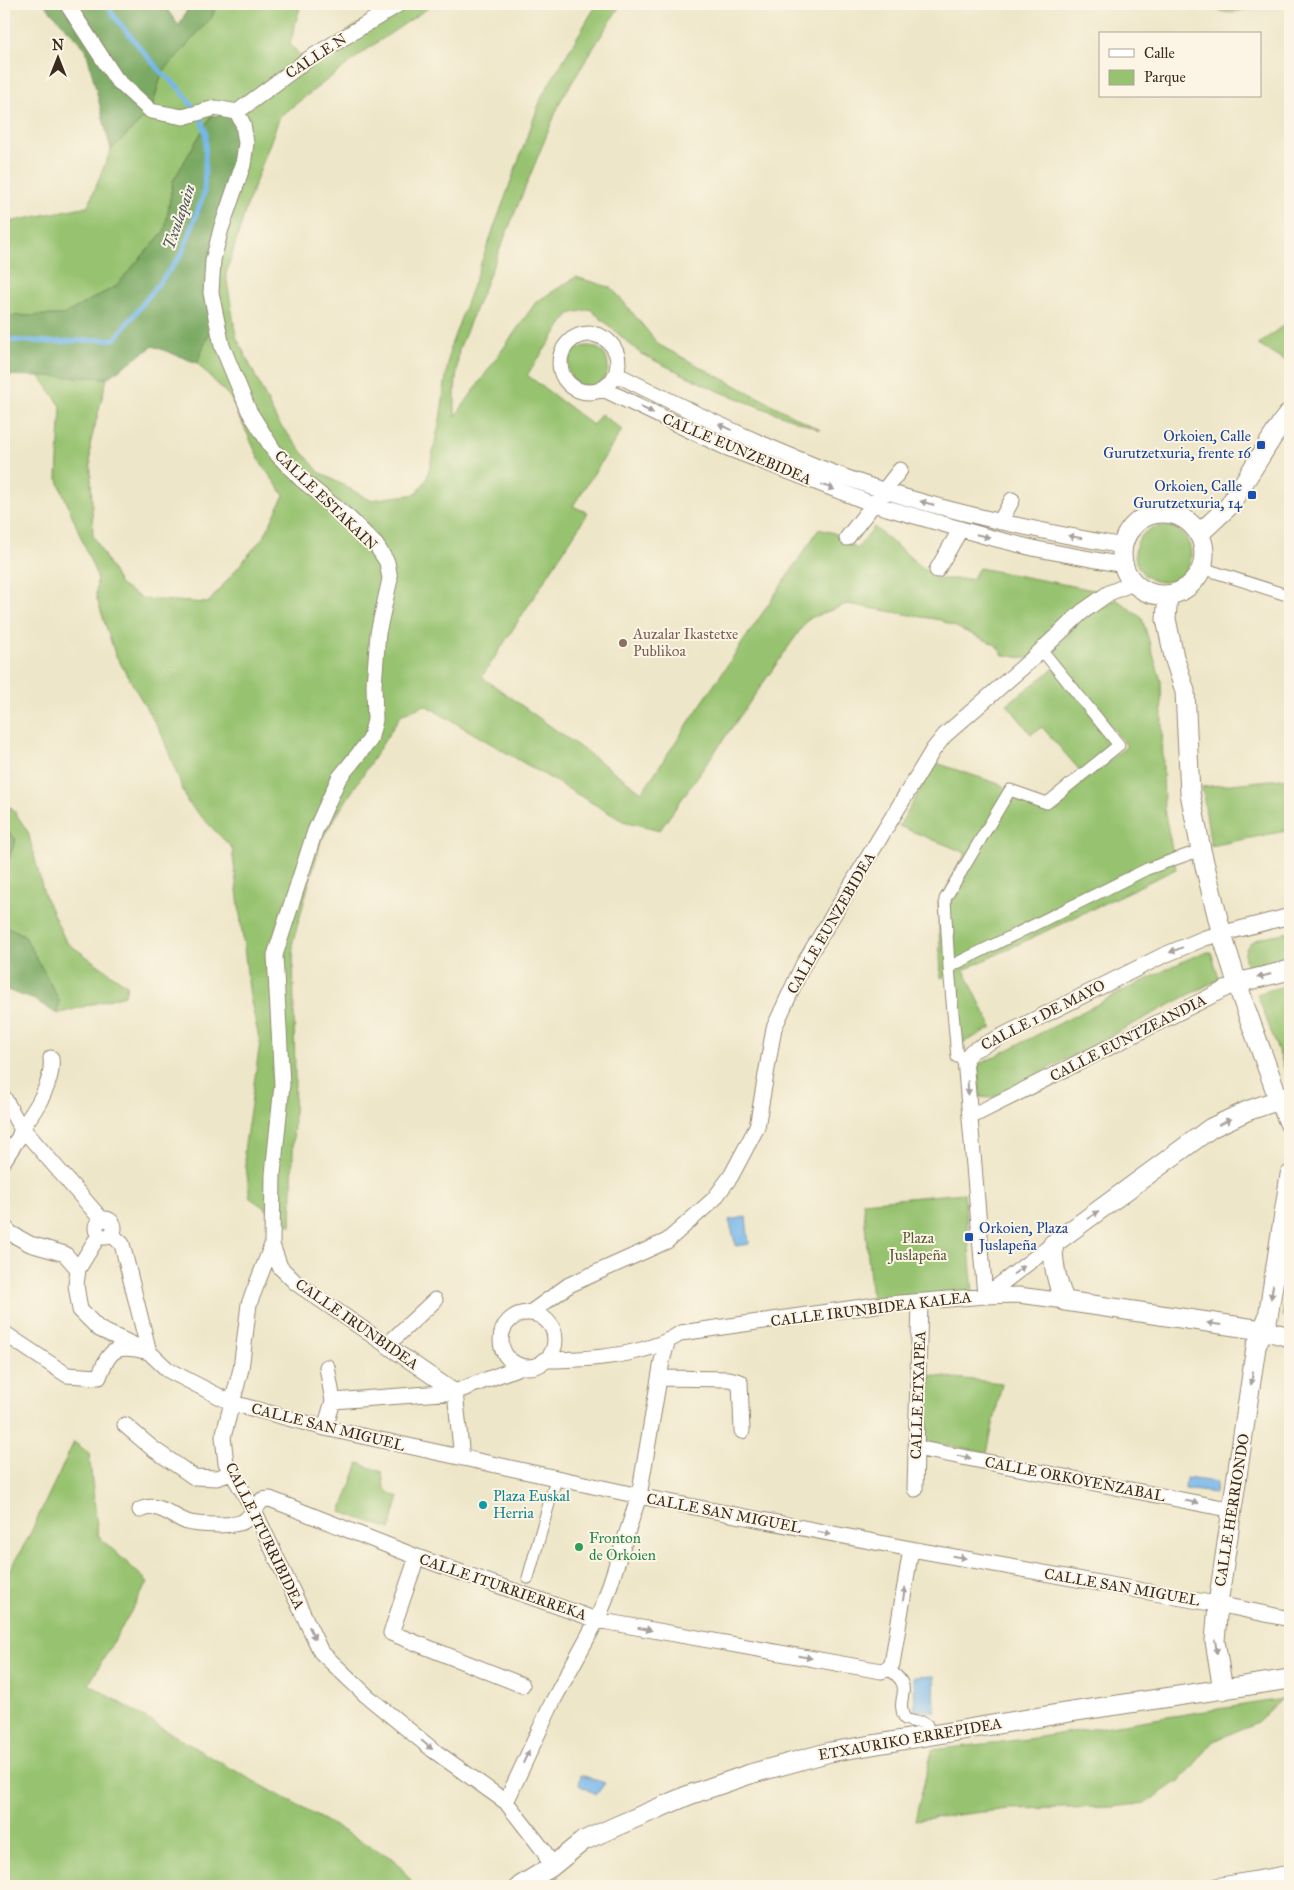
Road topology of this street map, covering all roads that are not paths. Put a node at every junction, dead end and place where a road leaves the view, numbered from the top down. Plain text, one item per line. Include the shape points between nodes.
1 (67, 4) edge
2 (398, 4) edge
3 (237, 112) junction
4 (616, 374) junction
5 (603, 389) junction
6 (1290, 412) edge
7 (900, 470) dead end
8 (884, 490) junction
9 (1012, 500) dead end
10 (873, 504) junction
11 (1000, 522) junction
12 (960, 530) junction
13 (1199, 534) junction
14 (847, 538) dead end
15 (1122, 546) junction
16 (1123, 565) junction
17 (1202, 568) junction
18 (936, 570) dead end
19 (1133, 584) junction
20 (1168, 595) junction
21 (1290, 596) edge
22 (1041, 650) junction
23 (1201, 850) junction
24 (1290, 916) edge
25 (1222, 935) junction
26 (275, 955) joint
27 (949, 967) junction
28 (1290, 970) edge
29 (1237, 983) junction
30 (50, 1058) dead end
31 (965, 1058) junction
32 (4, 1098) edge
33 (1285, 1098) edge
34 (970, 1117) junction
35 (1290, 1125) edge
36 (22, 1128) junction
37 (4, 1160) edge
38 (1290, 1175) edge
39 (4, 1226) edge
40 (104, 1230) junction
41 (1053, 1244) junction
42 (272, 1245) junction
43 (78, 1269) junction
44 (984, 1296) junction
45 (435, 1300) dead end
46 (1065, 1301) junction
47 (920, 1302) junction
48 (530, 1313) junction
49 (1262, 1330) junction
50 (4, 1334) edge
51 (1290, 1338) edge
52 (667, 1343) junction
53 (387, 1345) junction
54 (148, 1352) junction
55 (544, 1360) junction
56 (522, 1366) junction
57 (327, 1367) dead end
58 (659, 1378) junction
59 (455, 1392) junction
60 (332, 1401) junction
61 (232, 1403) junction
62 (125, 1425) dead end
63 (325, 1428) junction
64 (742, 1431) dead end
65 (916, 1448) junction
66 (462, 1458) junction
67 (232, 1473) junction
68 (556, 1479) junction
69 (915, 1489) dead end
70 (639, 1496) junction
71 (140, 1510) dead end
72 (254, 1510) junction
73 (1233, 1510) junction
74 (911, 1549) junction
75 (417, 1557) junction
76 (528, 1578) dead end
77 (1218, 1604) junction
78 (1290, 1619) edge
79 (597, 1620) junction
80 (888, 1669) junction
81 (1290, 1680) edge
82 (522, 1685) dead end
83 (1223, 1690) junction
84 (1290, 1690) edge
85 (929, 1734) junction
86 (506, 1802) junction
87 (551, 1867) junction
88 (1290, 1873) edge
89 (520, 1886) edge
90 (1216, 1886) edge

1 - 3 street via 116,79 150,111 183,117 215,108
2 - 3 street, CALLE N via 308,60
3 - 26 street, CALLE ESTAKAIN via 246,143 243,165 219,237 211,293 222,346 249,411 274,451 376,545 387,562 390,579 378,633 375,720 370,740 338,778 315,831
4 - 5 street
4 - 5 street, CALLE EUNZEBIDEA via 617,354 604,338 585,334 567,343 559,362 565,381 580,391
8 -> 4 street, CALLE EUNZEBIDEA via 763,445
5 -> 10 street, CALLE EUNZEBIDEA via 725,447
6 - 13 street via 1229,506
7 - 8 street
8 - 10 street
11 -> 8 street, CALLE EUNZEBIDEA
9 - 11 street
10 - 12 street, CALLE EUNZEBIDEA
10 - 14 street
15 -> 11 street, CALLE EUNZEBIDEA
12 -> 16 street, CALLE EUNZEBIDEA
12 - 18 street
13 - 15 street via 1181,517 1157,514 1135,524
13 - 17 street via 1204,551
15 - 16 street
16 - 19 street
17 - 20 street via 1189,586
17 - 21 street
19 - 20 street via 1155,595
19 - 22 street, CALLE EUNZEBIDEA via 1109,593 1082,612
20 - 23 street via 1166,619 1185,691 1190,793
22 - 27 street via 1119,745 1047,803 1010,790 945,899
22 - 48 street, CALLE EUNZEBIDEA via 932,750 803,966 774,1028 757,1127 731,1176 714,1199 667,1241 569,1285
23 - 25 street
23 - 27 street via 1147,869
24 - 25 street, CALLE 1 DE MAYO
25 - 29 street
25 -> 31 street, CALLE 1 DE MAYO via 1205,938 1110,980 972,1051
26 - 42 street, CALLE ITURRIBIDEA via 282,1085 273,1174
27 - 31 street via 957,1057
28 -> 29 street, CALLE EUNTZEANDIA
29 - 33 street
29 - 34 street, CALLE EUNTZEANDIA
30 - 36 street via 52,1068 49,1077 33,1113
31 -> 34 street, CALLE 1 DE MAYO
32 - 36 street
33 - 35 street
41 -> 33 street via 1211,1128
34 - 44 street, CALLE 1 DE MAYO
36 - 37 street via 20,1137
36 - 40 street
38 -> 49 street, CALLE HERRIONDO via 1268,1317
39 - 43 street via 30,1244 64,1254
40 - 43 street
40 - 54 street via 122,1244
44 -> 41 street
41 - 46 street via 1057,1284
42 - 53 street, CALLE IRUNBIDEA via 280,1266 296,1283
42 - 61 street, CALLE ITURRIBIDEA via 249,1304
43 - 54 street, CALLE SAN MIGUEL via 76,1285 80,1310 98,1328
44 - 46 street, CALLE IRUNBIDEA KALEA via 1018,1295
44 - 47 street, CALLE IRUNBIDEA KALEA
45 - 53 street
49 -> 46 street, CALLE IRUNBIDEA KALEA
47 - 52 street, CALLE IRUNBIDEA KALEA via 876,1305 681,1333
47 - 65 street, CALLE ETXAPEA
48 - 55 street via 547,1320 554,1333 554,1348
48 - 56 street via 510,1320 501,1335 505,1354
49 - 51 street, CALLE IRUNBIDEA KALEA
49 -> 73 street, CALLE HERRIONDO via 1256,1347
50 - 54 street via 67,1375 98,1378 105,1359 112,1352 130,1348
52 - 55 street, CALLE IRUNBIDEA KALEA via 577,1360
52 - 58 street
53 - 59 street, CALLE IRUNBIDEA
54 - 61 street, CALLE SAN MIGUEL via 168,1370
55 - 56 street via 540,1364
56 - 59 street
57 - 60 street
58 - 64 street via 740,1382
58 - 70 street
59 - 60 street
59 - 66 street
60 - 63 street
61 - 63 street, CALLE SAN MIGUEL
61 - 67 street, CALLE ITURRIBIDEA via 223,1437 226,1463
62 - 67 street via 194,1477 217,1478
63 - 66 street, CALLE SAN MIGUEL
65 - 69 street, CALLE ETXAPEA
65 -> 73 street, CALLE ORKOYENZABAL
66 - 68 street, CALLE SAN MIGUEL
67 - 72 street, CALLE ITURRIBIDEA
68 - 70 street, CALLE SAN MIGUEL
68 - 76 street
70 -> 74 street, CALLE SAN MIGUEL
70 - 79 street
71 - 72 street, CALLE ITURRIERREKA via 154,1506 188,1523 232,1525 244,1522
72 - 75 street, CALLE ITURRIERREKA via 262,1500 270,1499
72 -> 86 street, CALLE ITURRIBIDEA via 321,1652 367,1696 433,1750
73 - 77 street, CALLE HERRIONDO
74 -> 77 street, CALLE SAN MIGUEL
80 -> 74 street via 892,1664
75 - 79 street, CALLE ITURRIERREKA
75 - 82 street via 391,1633
77 - 78 street, CALLE SAN MIGUEL
77 -> 83 street, CALLE HERRIONDO via 1215,1641
79 -> 80 street, CALLE ITURRIERREKA via 881,1671
86 -> 79 street via 553,1701
80 - 85 street via 904,1684 902,1712 905,1719 923,1722
81 - 83 street, ETXAURIKO ERREPIDEA
83 - 85 street, ETXAURIKO ERREPIDEA
84 - 87 street, ETXAURIKO ERREPIDEA via 835,1761 716,1797
85 - 87 street, ETXAURIKO ERREPIDEA via 830,1752 698,1792 583,1842
86 - 87 street, CALLE ITURRIBIDEA via 544,1851
87 - 89 street, ETXAURIKO ERREPIDEA
88 - 90 street

